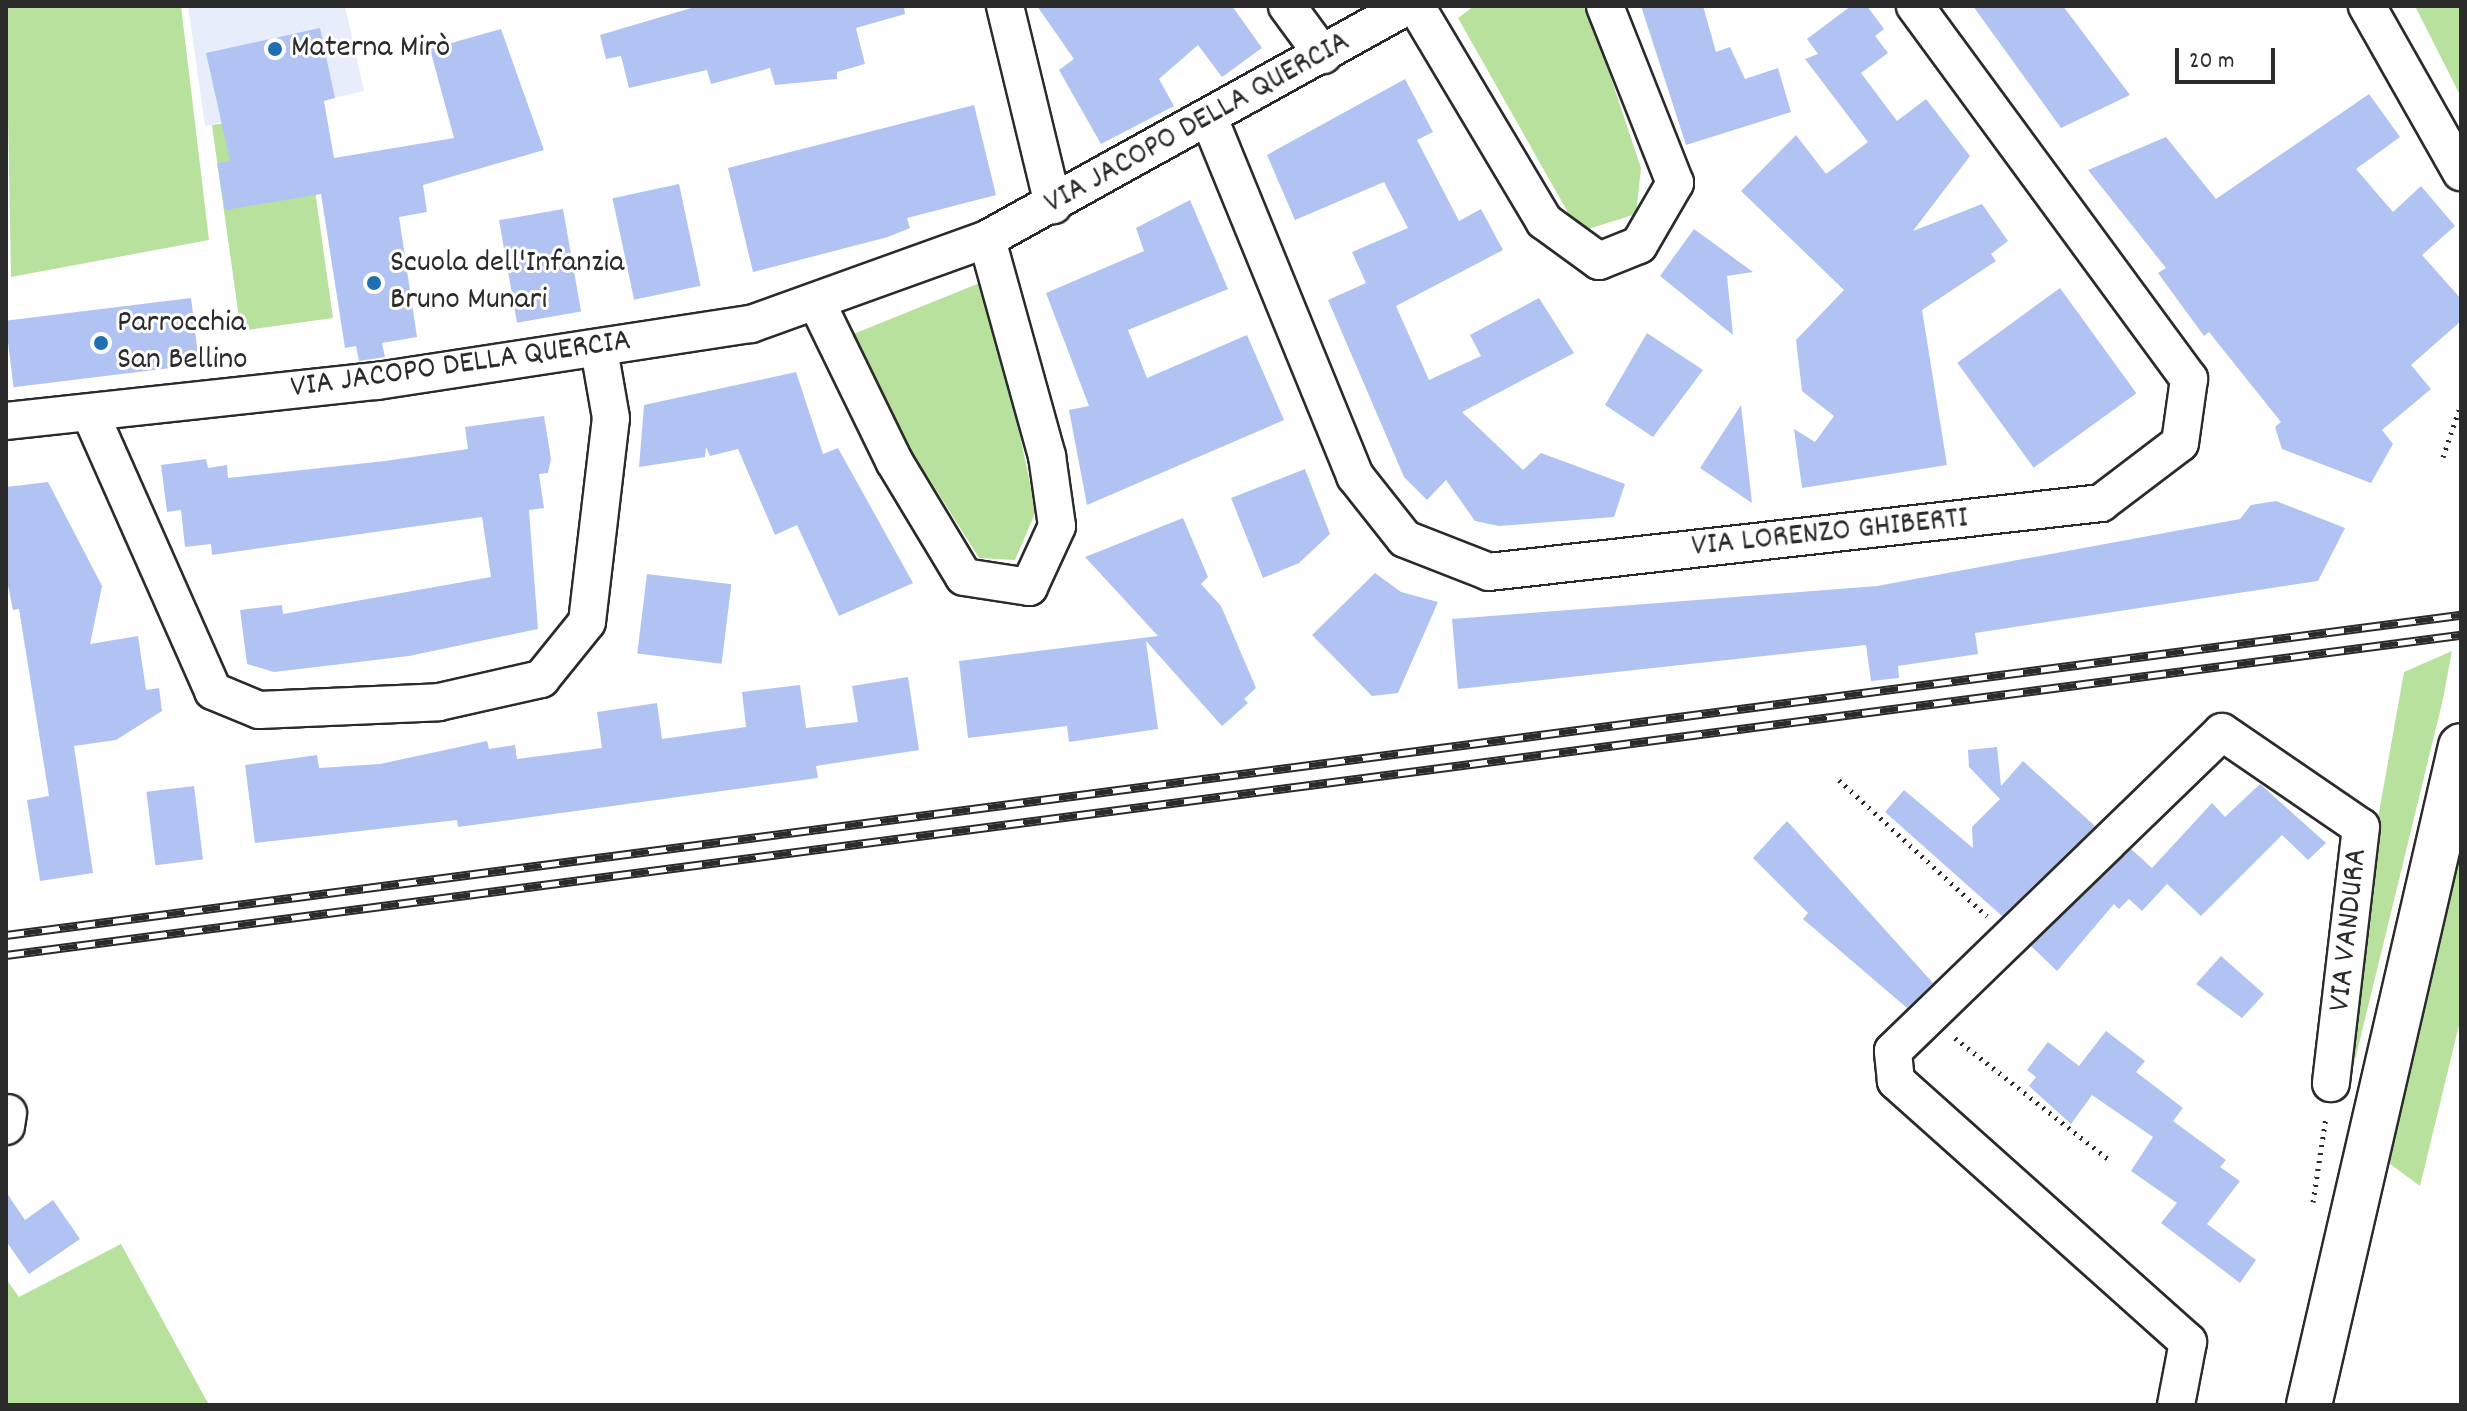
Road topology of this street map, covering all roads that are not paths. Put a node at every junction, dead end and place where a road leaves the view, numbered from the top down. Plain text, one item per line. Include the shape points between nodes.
1 (1005, 6) edge
2 (1287, 6) edge
3 (1407, 6) edge
4 (1416, 6) edge
5 (1605, 6) edge
6 (1915, 6) edge
7 (2367, 6) edge
8 (1323, 55) junction
9 (1209, 118) junction
10 (2461, 172) edge
11 (1053, 205) junction
12 (987, 239) junction
13 (817, 303) junction
14 (599, 349) junction
15 (90, 413) junction
16 (6, 421) edge
17 (2461, 746) edge
18 (2331, 1083) road end
19 (2176, 1405) edge
20 (2309, 1405) edge

1 - 11 street
2 - 8 street
3 - 8 street, VIA JACOPO DELLA QUERCIA
4 - 5 street via 1544,221 1599,261 1639,245 1675,183
6 - 9 street, VIA LORENZO GHIBERTI via 2189,379 2180,443 2101,503 1489,572 1405,539 1355,476
7 - 10 street
8 - 9 street, VIA JACOPO DELLA QUERCIA
9 - 11 street, VIA JACOPO DELLA QUERCIA
11 - 12 street, VIA JACOPO DELLA QUERCIA
12 - 13 street, VIA JACOPO DELLA QUERCIA
12 - 13 street via 1047,456 1057,526 1029,587 964,577 894,461
13 - 14 street, VIA JACOPO DELLA QUERCIA via 751,324
14 - 15 street, VIA JACOPO DELLA QUERCIA
14 - 15 street via 611,418 587,622 541,679 439,702 259,710 213,691
15 - 16 street, VIA JACOPO DELLA QUERCIA
17 - 20 main road
18 - 19 street, VIA VANDURA via 2361,827 2222,732 1893,1051 1896,1081 2188,1342

